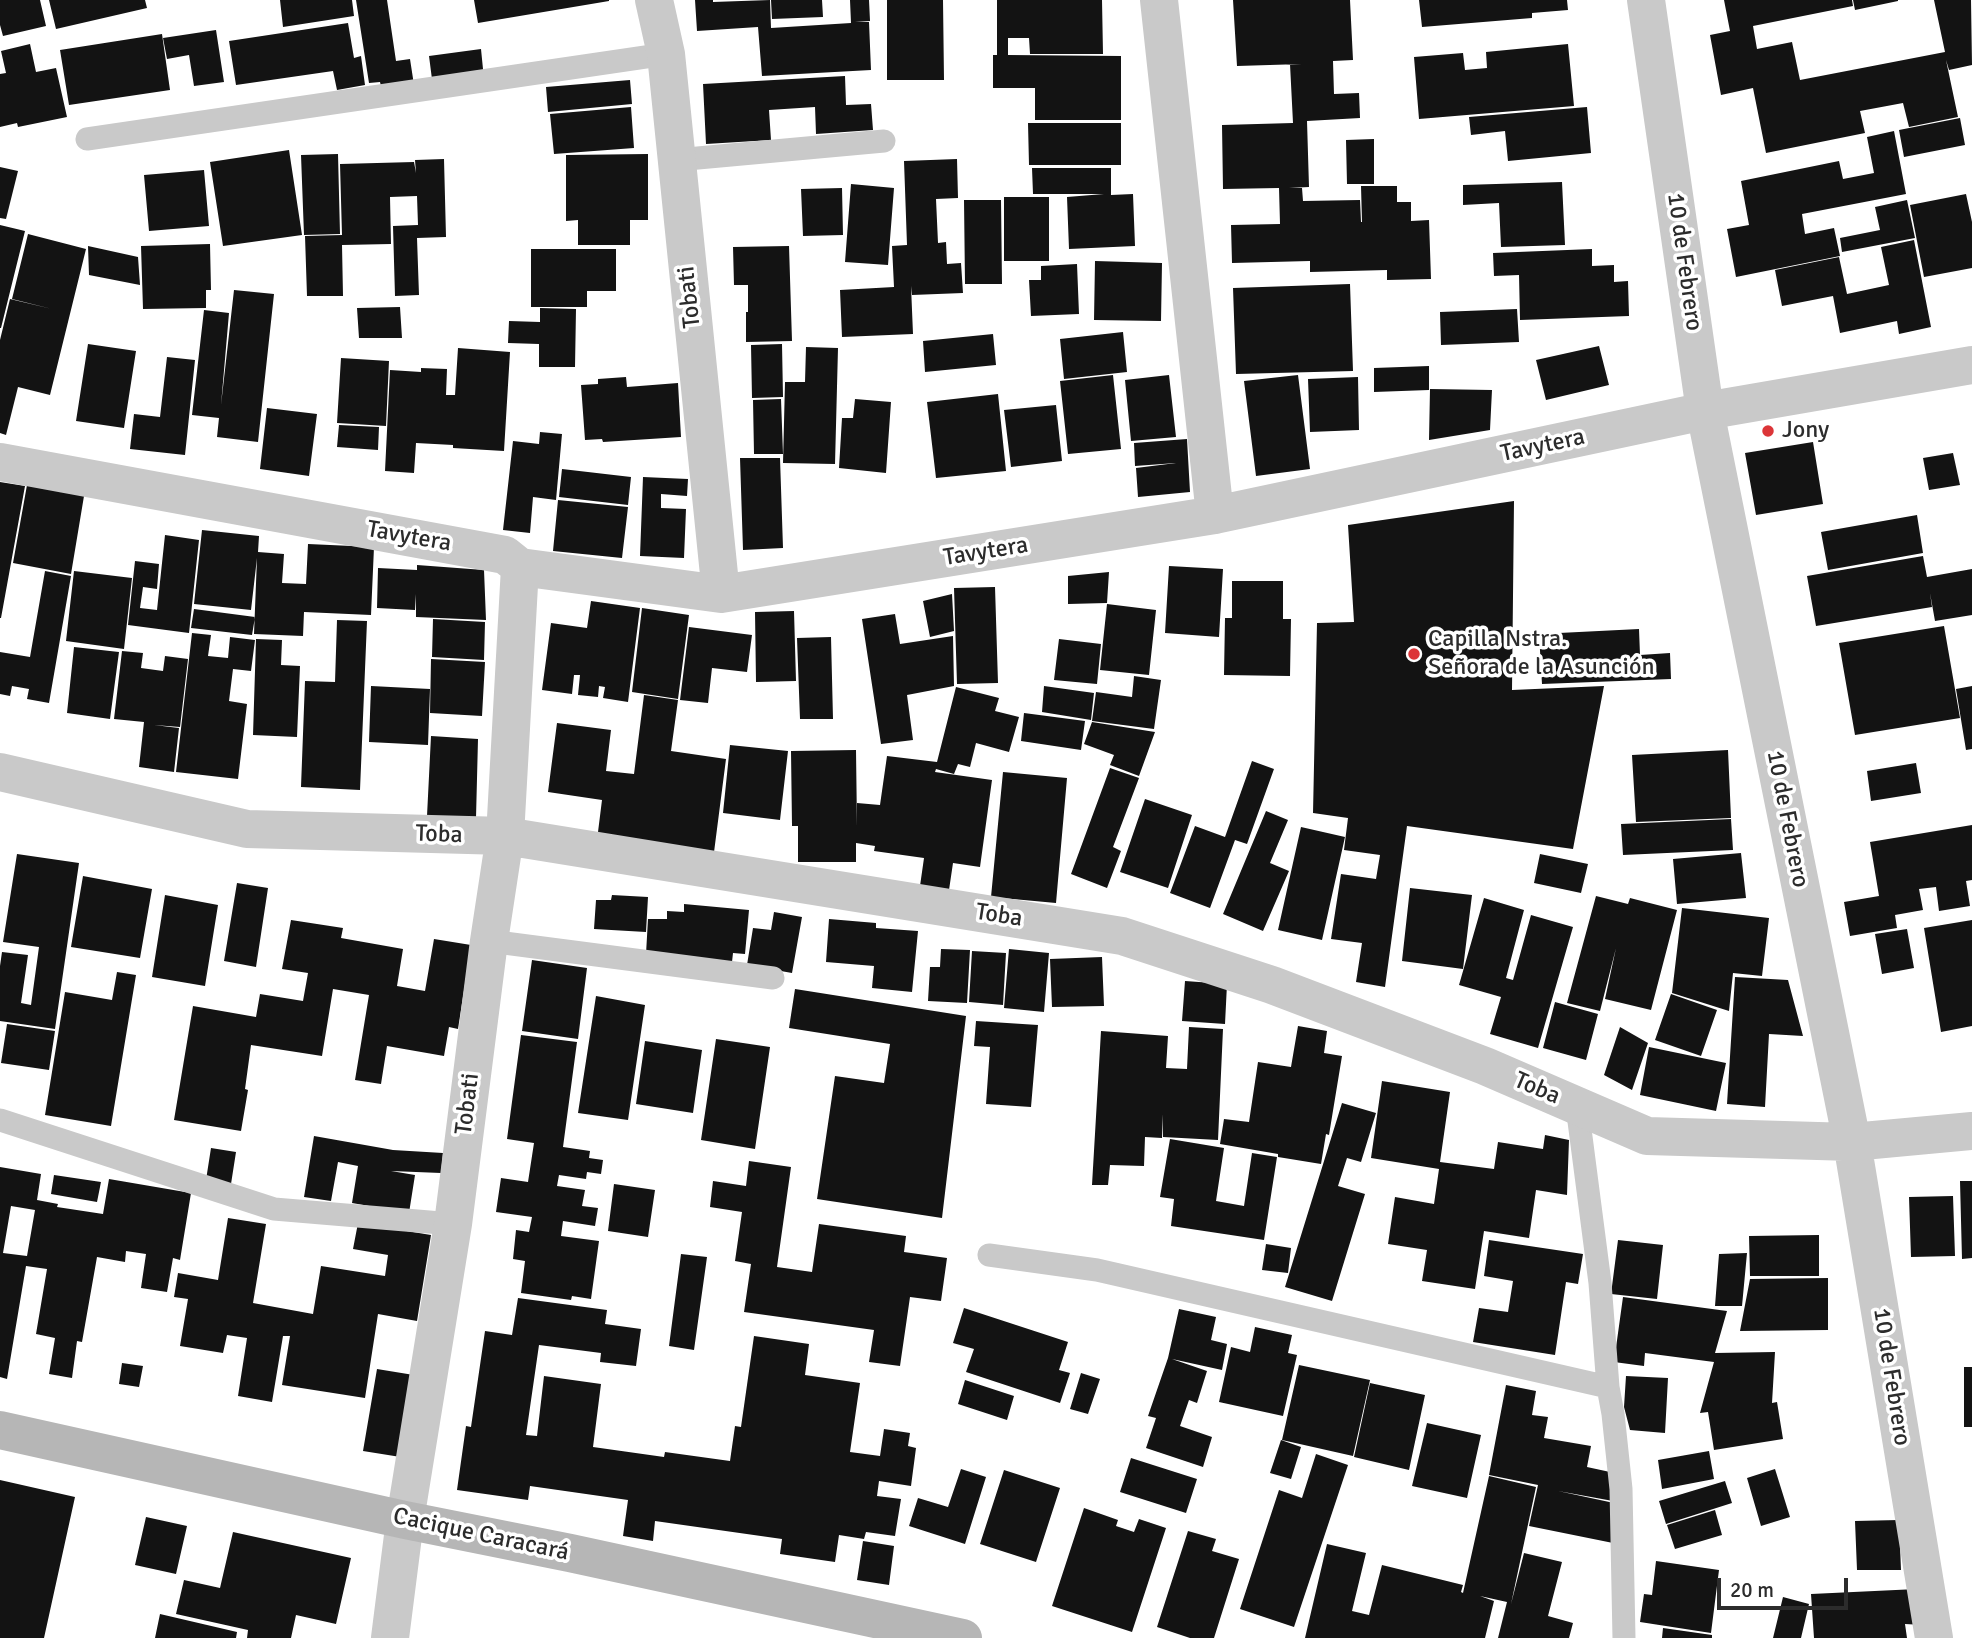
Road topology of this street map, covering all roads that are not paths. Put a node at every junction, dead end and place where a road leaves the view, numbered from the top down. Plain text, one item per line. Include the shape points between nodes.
1 (654, 0) edge
2 (1159, 0) edge
3 (1646, 0) edge
4 (666, 54) junction
5 (86, 139) dead end
6 (884, 141) dead end
7 (676, 160) junction
8 (1972, 365) edge
9 (1705, 411) junction
10 (0, 463) edge
11 (1215, 516) junction
12 (520, 567) junction
13 (721, 594) junction
14 (0, 772) edge
15 (505, 836) junction
16 (489, 940) junction
17 (773, 978) dead end
18 (1577, 1106) junction
19 (0, 1120) edge
20 (1972, 1131) edge
21 (1852, 1142) junction
22 (453, 1224) junction
23 (989, 1255) dead end
24 (1608, 1387) junction
25 (0, 1430) edge
26 (405, 1520) junction
27 (390, 1638) edge
28 (963, 1638) edge
29 (1624, 1638) edge
30 (1934, 1638) edge

1 - 4 street, Tobati
2 - 11 street
3 - 9 street, 10 de Febrero
4 - 5 lane
4 - 7 street, Tobati
6 - 7 lane
7 - 13 street, Tobati
8 - 9 street, Tavytera
9 - 11 street, Tavytera
9 - 21 street, 10 de Febrero
10 - 12 street, Tavytera via 505,555
11 - 13 street, Tavytera
12 - 13 street, Tavytera
12 - 15 street, Tobati
14 - 15 street, Toba via 247,829
15 - 16 street, Tobati
15 - 18 street, Toba via 1122,936 1272,985
16 - 17 lane
16 - 22 street, Tobati
18 - 21 street, Toba via 1647,1136
18 - 24 lane via 1601,1283
19 - 22 lane via 274,1209
20 - 21 street, Toba
21 - 30 street, 10 de Febrero
22 - 26 street, Tobati
23 - 24 lane via 1097,1270
24 - 29 lane via 1621,1489
25 - 26 street, Cacique Caracará
26 - 27 street, Tobati
26 - 28 street, Cacique Caracará

